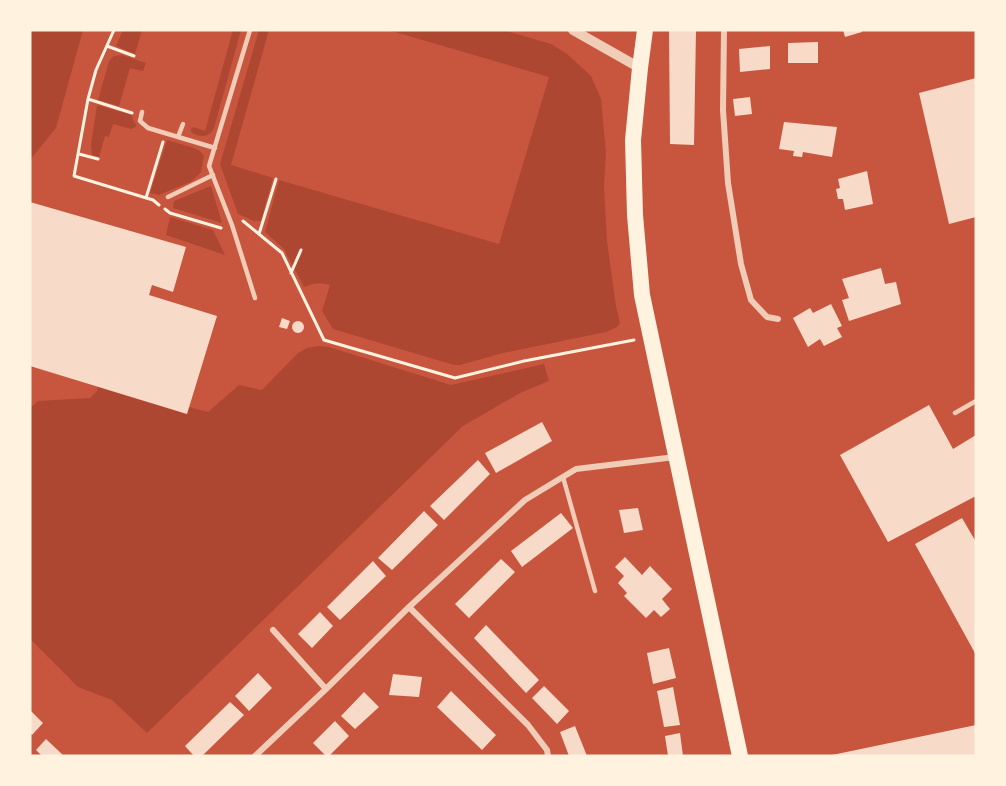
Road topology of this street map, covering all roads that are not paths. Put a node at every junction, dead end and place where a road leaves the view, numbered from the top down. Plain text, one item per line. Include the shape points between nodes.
1 (250, 30) edge
2 (573, 30) edge
3 (645, 30) edge
4 (724, 30) edge
5 (640, 68) junction
6 (141, 114) road end
7 (183, 124) dead end
8 (178, 137) junction
9 (215, 148) junction
10 (213, 175) junction
11 (168, 197) dead end
12 (255, 298) dead end
13 (778, 319) dead end
14 (976, 401) edge
15 (955, 413) dead end
16 (675, 457) junction
17 (563, 477) junction
18 (595, 591) dead end
19 (409, 607) junction
20 (273, 630) dead end
21 (326, 689) junction
22 (255, 756) edge
23 (548, 756) edge
24 (741, 756) edge

1 - 9 lane
2 - 5 street
3 - 5 highway
4 - 13 street via 723,110 728,183 741,264 751,300 767,317
5 - 16 highway via 633,140 642,295
6 - 8 lane via 143,125
7 - 8 lane
8 - 9 lane
9 - 10 lane via 209,166
10 - 11 lane
10 - 12 lane
14 - 15 lane
16 - 17 street via 576,469
16 - 24 highway
17 - 18 lane
17 - 19 street via 525,500
19 - 21 street
19 - 23 street via 528,725
20 - 21 street
21 - 22 street

